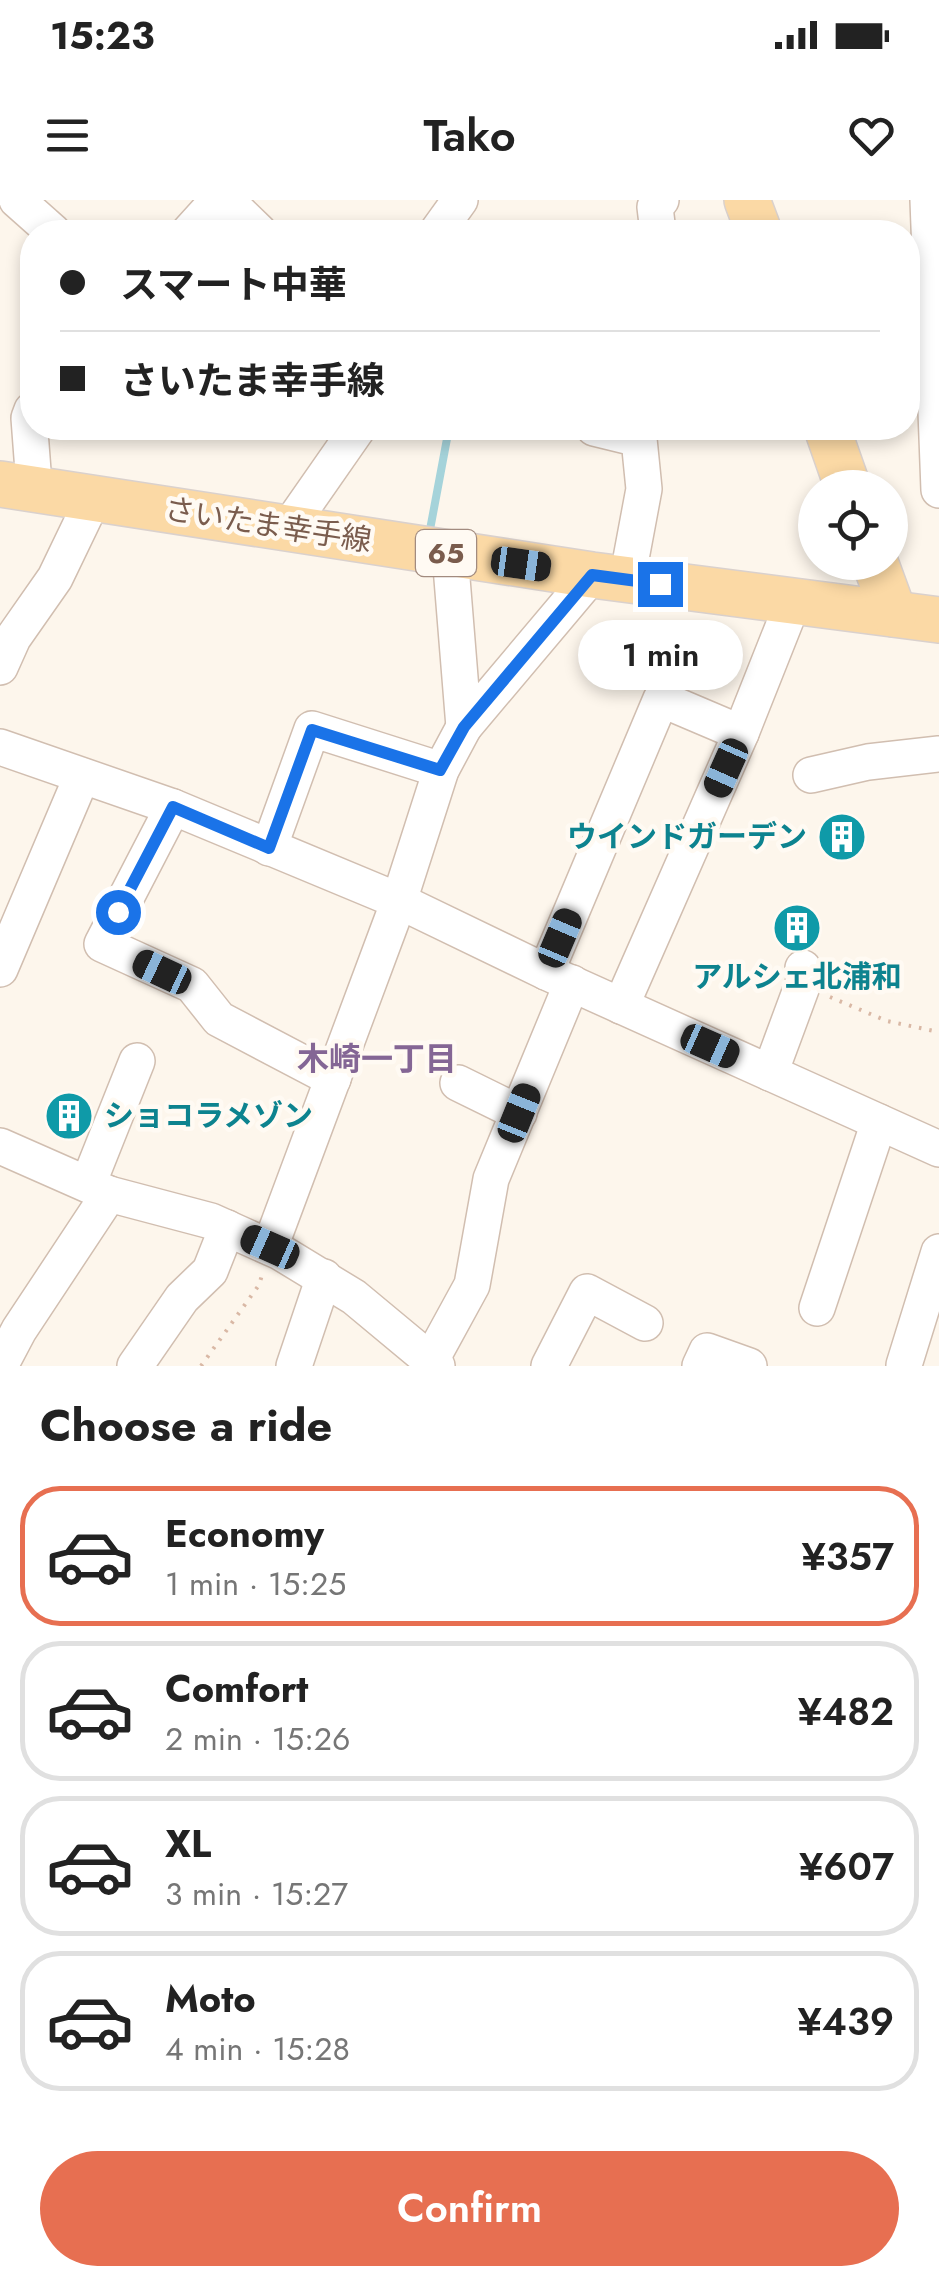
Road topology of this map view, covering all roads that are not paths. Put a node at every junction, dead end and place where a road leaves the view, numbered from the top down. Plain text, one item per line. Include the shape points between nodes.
1 (218, 200) edge
2 (226, 200) edge
3 (928, 200) edge
4 (200, 220) edge
5 (247, 220) edge
6 (31, 440) edge
7 (350, 440) edge
8 (641, 440) edge
9 (830, 440) edge
10 (841, 470) edge
11 (14, 486) edge
12 (939, 490) edge
13 (93, 499) junction
14 (289, 527) junction
15 (450, 554) junction
16 (610, 577) junction
17 (881, 580) edge
18 (793, 602) junction
19 (894, 614) junction
20 (939, 620) edge
21 (0, 667) edge
22 (464, 727) junction
23 (741, 734) junction
24 (0, 748) edge
25 (939, 754) edge
26 (440, 770) junction
27 (812, 775) dead end
28 (82, 776) junction
29 (173, 807) junction
30 (269, 848) junction
31 (399, 901) junction
32 (0, 969) edge
33 (559, 977) junction
34 (803, 977) road end
35 (621, 1006) junction
36 (137, 1061) dead end
37 (770, 1074) junction
38 (333, 1079) junction
39 (458, 1083) dead end
40 (519, 1113) junction
41 (879, 1122) junction
42 (0, 1146) edge
43 (939, 1150) edge
44 (99, 1189) junction
45 (227, 1228) junction
46 (270, 1247) junction
47 (939, 1252) edge
48 (324, 1277) junction
49 (817, 1308) dead end
50 (646, 1323) dead end
51 (1, 1361) edge
52 (434, 1363) edge
53 (135, 1366) edge
54 (294, 1366) edge
55 (550, 1366) edge
56 (700, 1366) edge
57 (749, 1366) edge
58 (904, 1366) edge

1 - 4 street
2 - 5 street
3 - 12 street
6 - 11 street via 33,470
7 - 14 street
8 - 16 street via 644,489
9 - 10 main road
11 - 13 main road, さいたま幸手線 / 65
13 - 14 main road, さいたま幸手線 / 65
13 - 21 street
14 - 15 main road, さいたま幸手線 / 65
15 - 16 main road, さいたま幸手線 / 65
15 - 22 street
16 - 18 main road, さいたま幸手線 / 65
16 - 22 street
17 - 19 main road
18 - 19 main road, さいたま幸手線 / 65
18 - 23 street
19 - 20 main road, さいたま幸手線
22 - 26 street
23 - 33 street via 661,698
23 - 35 street
24 - 28 street
25 - 27 street
26 - 30 street via 312,730
26 - 31 street
28 - 29 street
28 - 32 street
29 - 30 street
29 - 38 street via 102,944 192,985 219,1019
30 - 31 street
31 - 33 street
31 - 38 street
33 - 35 street
33 - 40 street
34 - 37 street
35 - 37 street
36 - 44 street
37 - 41 street
38 - 46 street
39 - 40 street
40 - 52 street via 491,1179 472,1285
41 - 43 street
41 - 49 street
42 - 44 street
44 - 45 street
44 - 51 street
45 - 46 street
45 - 53 street via 210,1271 182,1298
46 - 48 street
47 - 58 street
48 - 52 street
48 - 54 street
50 - 55 street via 587,1292
56 - 57 street via 706,1351

